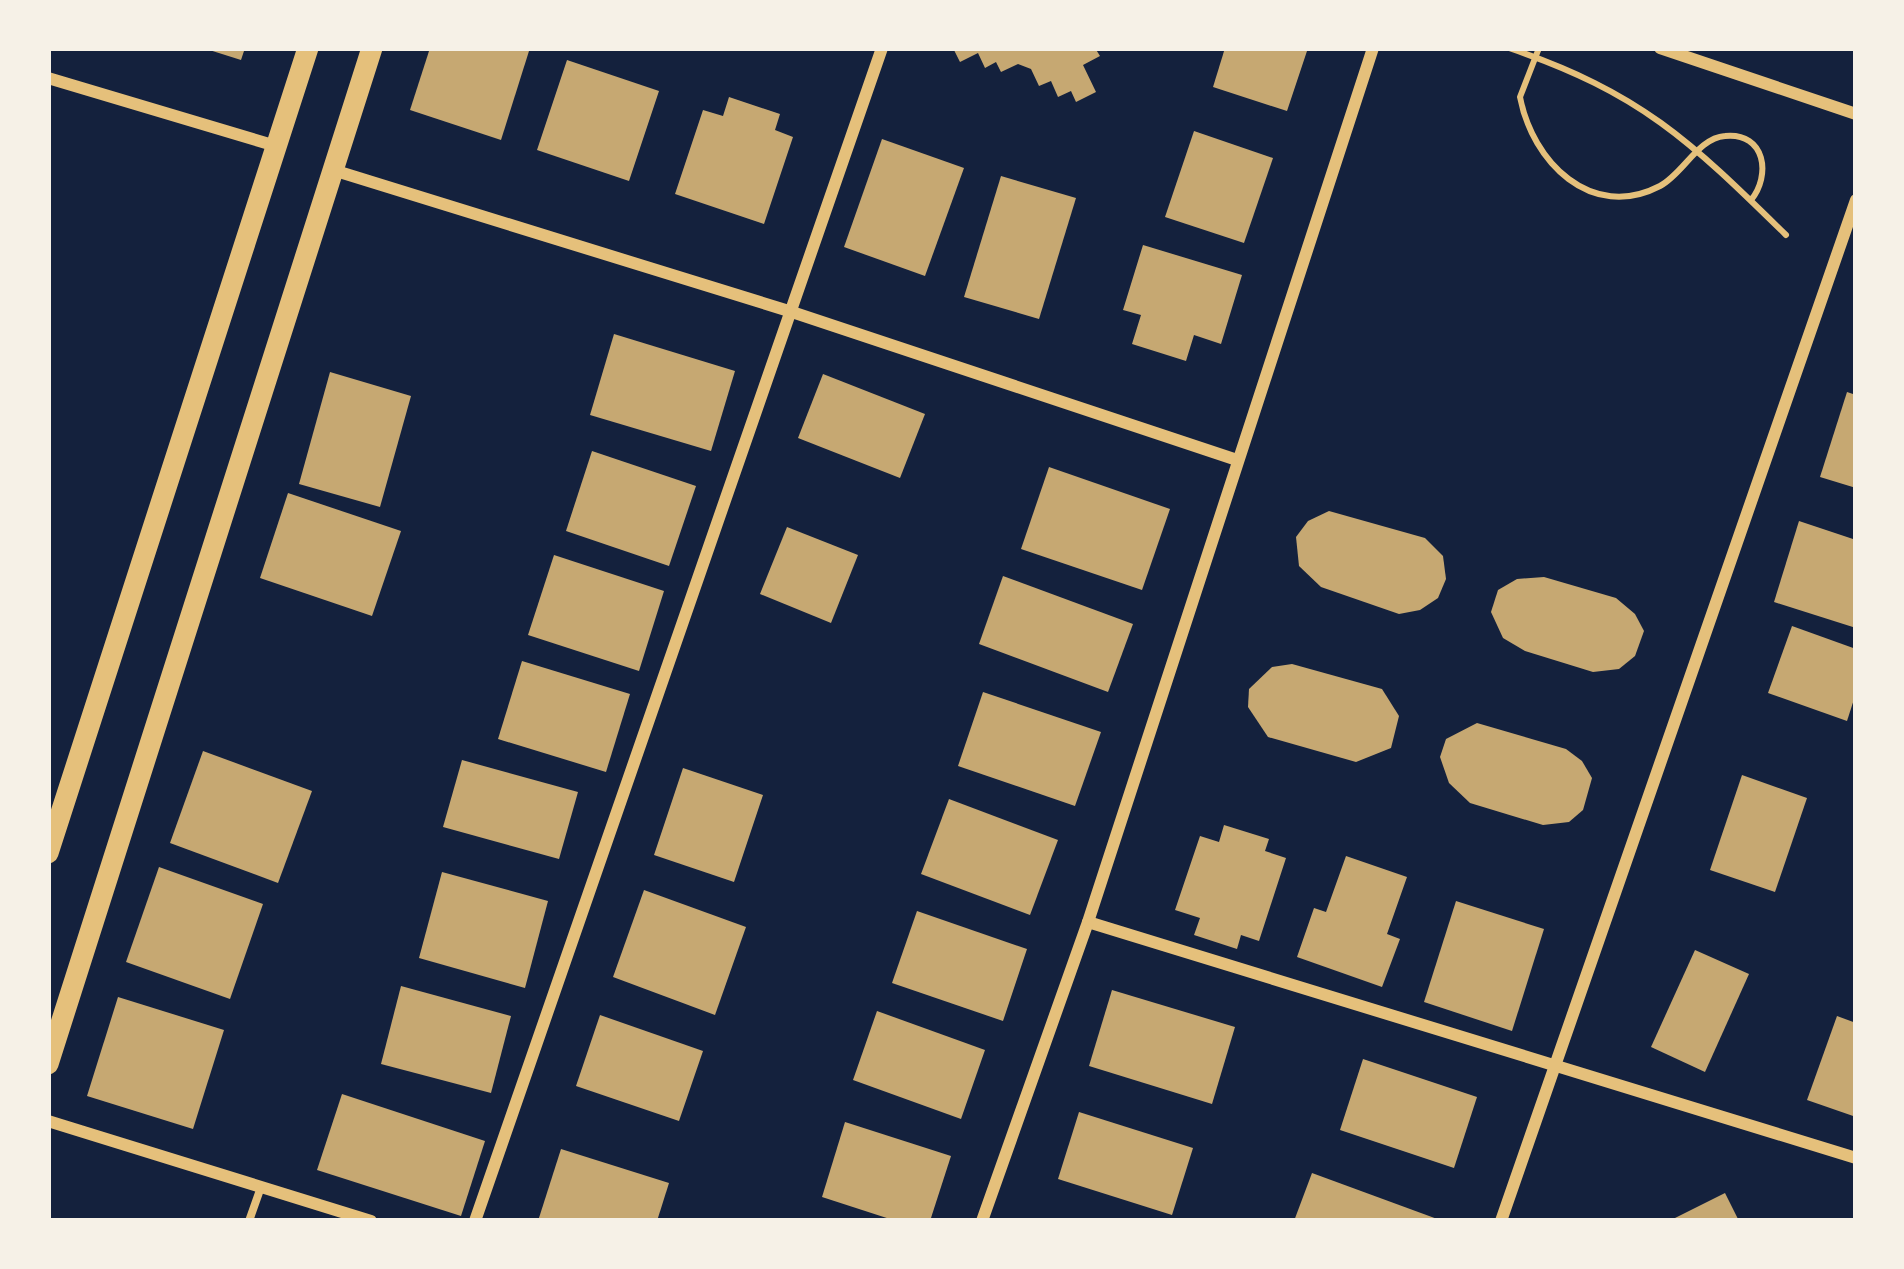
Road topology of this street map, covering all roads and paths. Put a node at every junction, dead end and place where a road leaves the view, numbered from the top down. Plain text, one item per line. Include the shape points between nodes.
1 (308, 48) edge
2 (372, 48) edge
3 (881, 48) edge
4 (1373, 48) edge
5 (1509, 48) edge
6 (1660, 48) edge
7 (1537, 52) edge
8 (48, 78) edge
9 (1856, 114) edge
10 (276, 146) junction
11 (1699, 149) junction
12 (333, 170) junction
13 (1750, 200) junction
14 (1856, 200) edge
15 (1786, 235) dead end
16 (792, 312) junction
17 (1237, 460) junction
18 (48, 853) edge
19 (1088, 922) junction
20 (48, 1064) edge
21 (1555, 1067) junction
22 (48, 1121) edge
23 (1856, 1158) edge
24 (261, 1187) junction
25 (249, 1221) edge
26 (371, 1221) edge
27 (475, 1221) edge
28 (982, 1221) edge
29 (1501, 1221) edge

1 - 10 main road
2 - 12 main road
3 - 16 street
4 - 17 street
5 - 7 path
6 - 9 street
7 - 11 path via 1652,112
7 - 11 path via 1520,97 1525,124 1560,176 1614,198 1638,195 1683,171
8 - 10 street
10 - 18 main road
11 - 13 path
11 - 13 path via 1721,135 1756,148 1765,165
12 - 16 street
12 - 20 main road
13 - 15 path
14 - 21 street
16 - 17 street
16 - 27 street
17 - 19 street
19 - 21 street
19 - 28 street
21 - 23 street
21 - 29 street
22 - 24 street
24 - 25 lane
24 - 26 street

